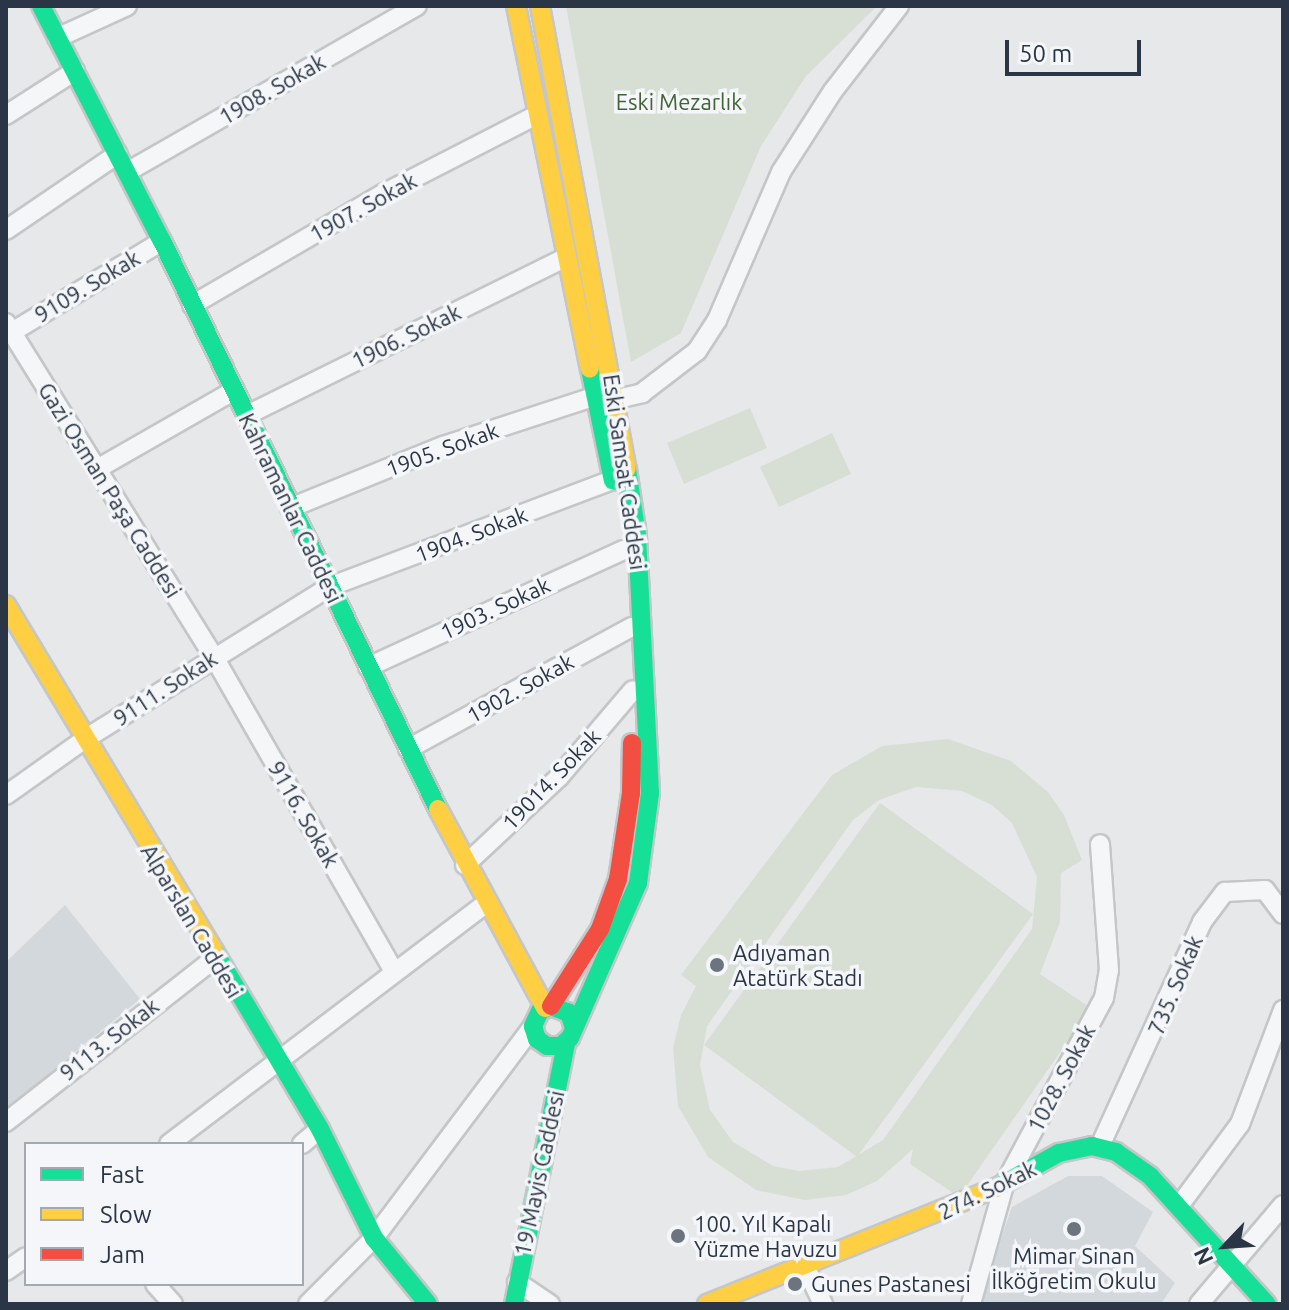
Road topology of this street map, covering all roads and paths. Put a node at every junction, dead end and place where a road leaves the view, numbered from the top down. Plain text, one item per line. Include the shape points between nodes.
1 (41, 6) edge
2 (127, 6) edge
3 (417, 6) edge
4 (516, 6) edge
5 (540, 6) edge
6 (899, 6) edge
7 (57, 38) junction
8 (75, 71) junction
9 (6, 115) edge
10 (537, 115) junction
11 (118, 154) junction
12 (127, 172) junction
13 (6, 230) edge
14 (162, 241) junction
15 (566, 257) junction
16 (192, 305) junction
17 (9, 328) edge
18 (235, 390) junction
19 (596, 396) junction
20 (617, 399) junction
21 (247, 415) junction
22 (97, 469) junction
23 (612, 480) junction
24 (290, 508) junction
25 (623, 550) junction
26 (329, 587) junction
27 (6, 605) edge
28 (632, 627) junction
29 (214, 657) junction
30 (368, 667) junction
31 (633, 690) junction
32 (85, 739) junction
33 (408, 749) junction
34 (6, 795) edge
35 (1100, 844) dead end
36 (465, 865) junction
37 (485, 904) junction
38 (1283, 914) edge
39 (214, 959) junction
40 (394, 971) junction
41 (548, 1007) junction
42 (1283, 1010) edge
43 (533, 1026) junction
44 (570, 1034) junction
45 (275, 1060) junction
46 (6, 1122) edge
47 (320, 1129) junction
48 (172, 1142) edge
49 (304, 1142) edge
50 (1100, 1146) junction
51 (1004, 1185) junction
52 (1283, 1205) edge
53 (1179, 1206) junction
54 (374, 1238) junction
55 (24, 1258) edge
56 (803, 1262) junction
57 (1230, 1266) junction
58 (6, 1271) edge
59 (517, 1282) junction
60 (157, 1286) edge
61 (173, 1304) edge
62 (308, 1304) edge
63 (428, 1304) edge
64 (514, 1304) edge
65 (550, 1304) edge
66 (707, 1304) edge
67 (823, 1304) edge
68 (971, 1304) edge
69 (1199, 1304) edge
70 (1267, 1304) edge

1 - 7 street, Kahramanlar Caddesi
2 - 7 street
3 - 12 street, 1908. Sokak
4 - 10 street, Eski Samsat Caddesi
5 - 20 street, Eski Samsat Caddesi
6 - 20 street via 833,91 781,172 717,320 697,351 642,393
7 - 8 street, Kahramanlar Caddesi
8 - 9 street
8 - 11 street, Kahramanlar Caddesi
10 - 15 street, Eski Samsat Caddesi
10 - 16 street, 1907. Sokak via 383,194
11 - 12 street, Kahramanlar Caddesi
11 - 13 street
12 - 14 street, Kahramanlar Caddesi
14 - 16 street, Kahramanlar Caddesi
14 - 17 street, 9109. Sokak
15 - 19 street, Eski Samsat Caddesi
15 - 21 street, 1906. Sokak
16 - 18 street, Kahramanlar Caddesi
17 - 22 street, Gazi Osman Paşa Caddesi
18 - 21 street, Kahramanlar Caddesi
18 - 22 street
19 - 20 street
19 - 23 street, Eski Samsat Caddesi
19 - 24 street, 1905. Sokak via 443,446
20 - 44 street, Eski Samsat Caddesi via 637,535 650,793 638,883
21 - 24 street, Kahramanlar Caddesi
22 - 29 street, Gazi Osman Paşa Caddesi
23 - 25 street, Eski Samsat Caddesi
23 - 26 street, 1904. Sokak
24 - 26 street, Kahramanlar Caddesi
25 - 28 street, Eski Samsat Caddesi
25 - 30 street, 1903. Sokak
26 - 29 street, 9111. Sokak
26 - 30 street, Kahramanlar Caddesi
27 - 32 street, Alparslan Caddesi
28 - 31 street, Eski Samsat Caddesi
28 - 33 street, 1902. Sokak
29 - 32 street, 9111. Sokak
29 - 40 street, 9116. Sokak
30 - 33 street, Kahramanlar Caddesi
31 - 36 street, 19014. Sokak via 559,777
31 - 41 street, Eski Samsat Caddesi via 631,793 618,879 600,929
32 - 34 street, 9111. Sokak
32 - 39 street, Alparslan Caddesi
33 - 36 street, Kahramanlar Caddesi
35 - 51 street, 1028. Sokak via 1109,970 1104,998
36 - 37 street, Kahramanlar Caddesi
37 - 40 street
37 - 41 street, Kahramanlar Caddesi
38 - 50 street, 735. Sokak via 1265,890 1225,892 1202,922
39 - 45 street, Alparslan Caddesi
39 - 46 street, 9113. Sokak
40 - 45 street
41 - 43 street
41 - 44 street via 569,1013
42 - 53 street via 1240,1124
43 - 44 street via 537,1039 547,1046
43 - 54 street
44 - 59 street, 19 Mayis Caddesi
45 - 47 street, Alparslan Caddesi
45 - 48 street
47 - 49 street
47 - 54 street, Alparslan Caddesi
50 - 51 street, 274. Sokak via 1067,1150
50 - 53 street via 1124,1156
51 - 56 street, 274. Sokak via 912,1226
51 - 68 street, 1028. Sokak
52 - 57 street
53 - 57 street
54 - 62 street
54 - 63 street
55 - 58 street
56 - 66 street, 274. Sokak
56 - 67 street
57 - 69 street
57 - 70 street
59 - 64 street, 19 Mayis Caddesi
59 - 65 street
60 - 61 street

